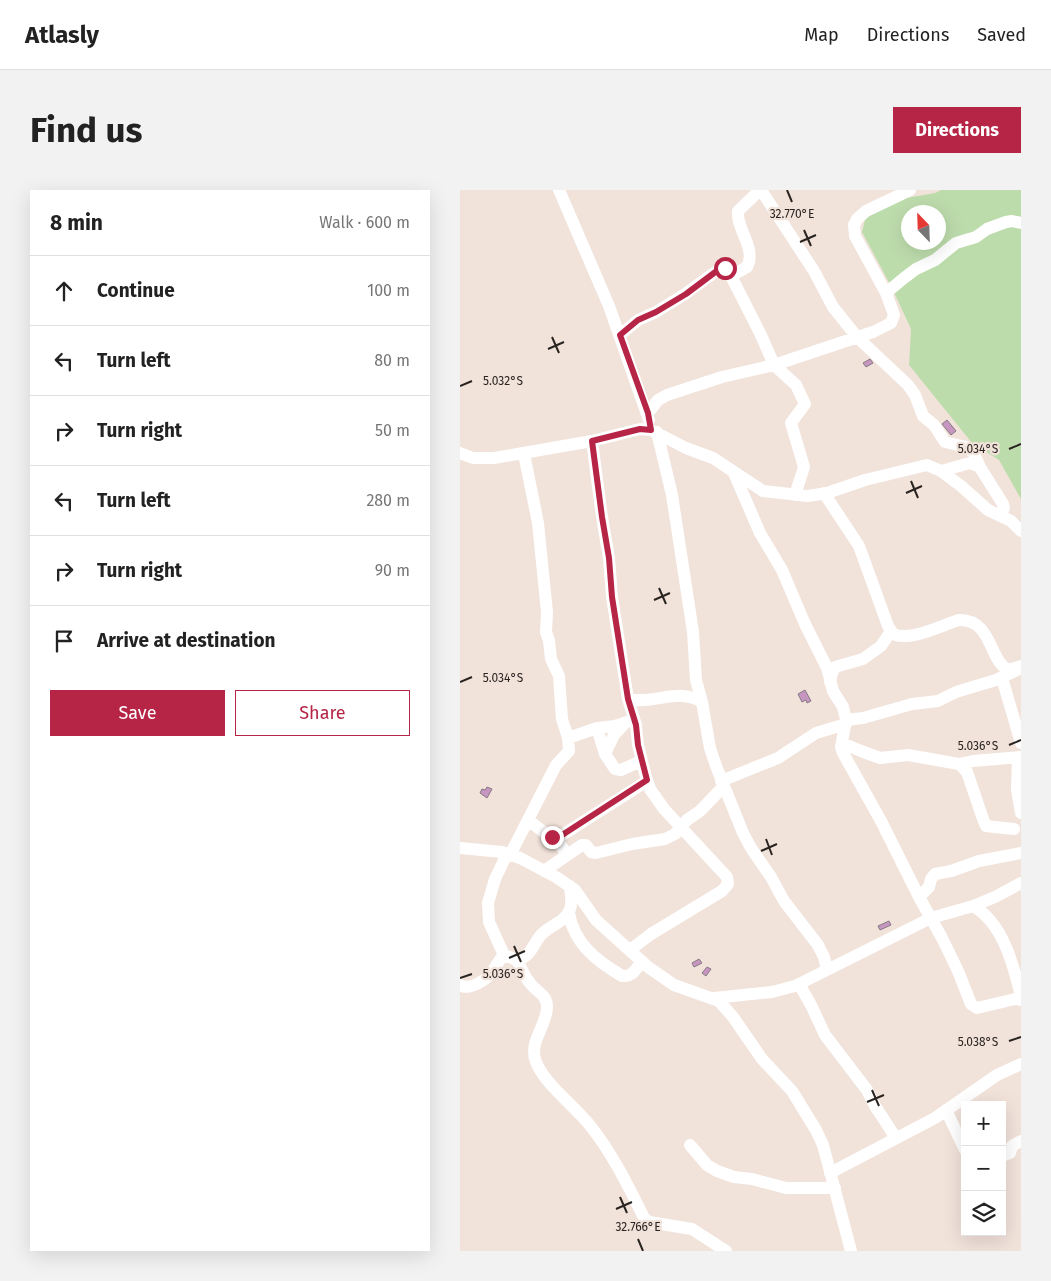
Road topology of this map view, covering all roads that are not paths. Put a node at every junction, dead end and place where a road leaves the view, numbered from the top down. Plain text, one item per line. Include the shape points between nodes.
1 (559, 190) edge
2 (761, 190) edge
3 (910, 190) edge
4 (1021, 223) edge
5 (731, 276) junction
6 (886, 293) junction
7 (620, 335) junction
8 (857, 337) junction
9 (774, 365) junction
10 (648, 413) junction
11 (654, 431) junction
12 (592, 441) junction
13 (460, 453) edge
14 (524, 454) junction
15 (980, 467) junction
16 (940, 471) junction
17 (734, 473) junction
18 (824, 493) junction
19 (795, 495) junction
20 (1000, 516) junction
21 (1021, 531) edge
22 (891, 631) junction
23 (1021, 667) edge
24 (1002, 678) junction
25 (830, 682) junction
26 (628, 699) junction
27 (702, 702) junction
28 (629, 717) junction
29 (846, 722) junction
30 (597, 728) junction
31 (568, 738) junction
32 (842, 742) junction
33 (1021, 743) edge
34 (605, 754) junction
35 (1019, 757) edge
36 (641, 761) junction
37 (959, 764) junction
38 (647, 780) junction
39 (723, 783) junction
40 (1021, 813) edge
41 (528, 820) junction
42 (681, 828) junction
43 (1014, 829) dead end
44 (556, 839) junction
45 (460, 848) edge
46 (1021, 853) edge
47 (509, 855) junction
48 (567, 855) junction
49 (544, 871) junction
50 (1021, 883) edge
51 (570, 886) junction
52 (919, 897) junction
53 (973, 906) junction
54 (569, 913) junction
55 (931, 918) junction
56 (630, 950) junction
57 (504, 955) junction
58 (518, 960) junction
59 (642, 961) junction
60 (827, 970) junction
61 (799, 984) junction
62 (460, 985) edge
63 (1021, 996) edge
64 (714, 998) junction
65 (1021, 1000) edge
66 (1021, 1064) edge
67 (946, 1110) junction
68 (896, 1138) junction
69 (1021, 1141) edge
70 (690, 1145) dead end
71 (963, 1146) edge
72 (1006, 1154) edge
73 (830, 1173) junction
74 (835, 1188) junction
75 (726, 1251) edge
76 (851, 1251) edge

1 - 7 street
2 - 5 street via 738,211 750,259 747,266
2 - 8 street via 834,308
3 - 6 street via 866,211 854,225 855,236
4 - 6 street via 1006,222 956,243
5 - 7 street via 723,268 718,270 686,294 638,320
5 - 9 street
6 - 8 street via 893,320 874,332
7 - 10 street
8 - 9 street
8 - 15 street via 912,389 923,416 934,425 945,442 969,449
9 - 10 street via 667,395 655,402
9 - 19 street via 796,385 805,404 792,421 804,467
10 - 11 street
11 - 12 street via 640,429
11 - 17 street via 712,458
11 - 27 street via 672,495 693,632 696,680
12 - 14 street
12 - 26 street
13 - 14 street via 483,459
14 - 31 street via 538,523 546,632 551,659 559,676 562,719
15 - 16 street via 970,463
15 - 20 street via 1004,504
16 - 18 street via 924,465
16 - 20 street
17 - 19 street via 763,491
17 - 25 street via 760,533 782,570 827,668
18 - 19 street
18 - 22 street via 859,546
20 - 21 street
22 - 23 street via 894,635 904,636 966,620 979,627 1002,667 1009,670
22 - 25 street via 881,646 863,659 835,667
23 - 24 street
24 - 29 street via 938,701 912,704
24 - 33 street
25 - 29 street via 843,707
26 - 27 street via 638,701 685,696
26 - 28 street
27 - 39 street via 710,748
28 - 30 street via 615,726
28 - 34 street via 614,735
28 - 36 street via 638,734
29 - 32 street
29 - 39 street via 816,733 778,758
30 - 31 street
30 - 34 street
31 - 41 street via 569,751 557,764
32 - 37 street via 877,757 908,755
32 - 52 street via 843,754
34 - 36 street via 617,770
35 - 37 street
35 - 40 street via 1017,790
36 - 38 street
37 - 43 street via 967,772 986,826
38 - 42 street via 656,798
38 - 44 street
39 - 42 street
39 - 60 street via 751,848 784,901 818,945
41 - 44 street
41 - 47 street
42 - 48 street via 665,839 596,853 582,845
42 - 56 street via 727,877 727,887
44 - 48 street
45 - 47 street via 492,850
46 - 52 street via 935,874
47 - 49 street
47 - 57 street via 495,879 488,903 489,922
48 - 49 street
49 - 51 street
50 - 53 street
51 - 54 street via 572,904
51 - 56 street via 596,920
52 - 55 street
53 - 55 street
53 - 63 street via 997,927
54 - 58 street via 541,935 527,956
54 - 59 street via 582,944 602,965 626,976 633,973
55 - 60 street
55 - 65 street via 974,1006 980,1008
56 - 59 street
57 - 58 street
57 - 62 street via 487,977 469,987
58 - 75 street via 530,984 547,1004 535,1046 536,1062 603,1144 644,1218 649,1222 692,1230
59 - 64 street via 667,982
60 - 61 street
61 - 64 street via 772,992
61 - 68 street via 825,1035 867,1090
64 - 73 street via 801,1104 818,1135
66 - 67 street via 997,1075
67 - 68 street
67 - 71 street
68 - 73 street
69 - 72 street
70 - 74 street via 707,1165 734,1177 786,1188
73 - 74 street
74 - 76 street

